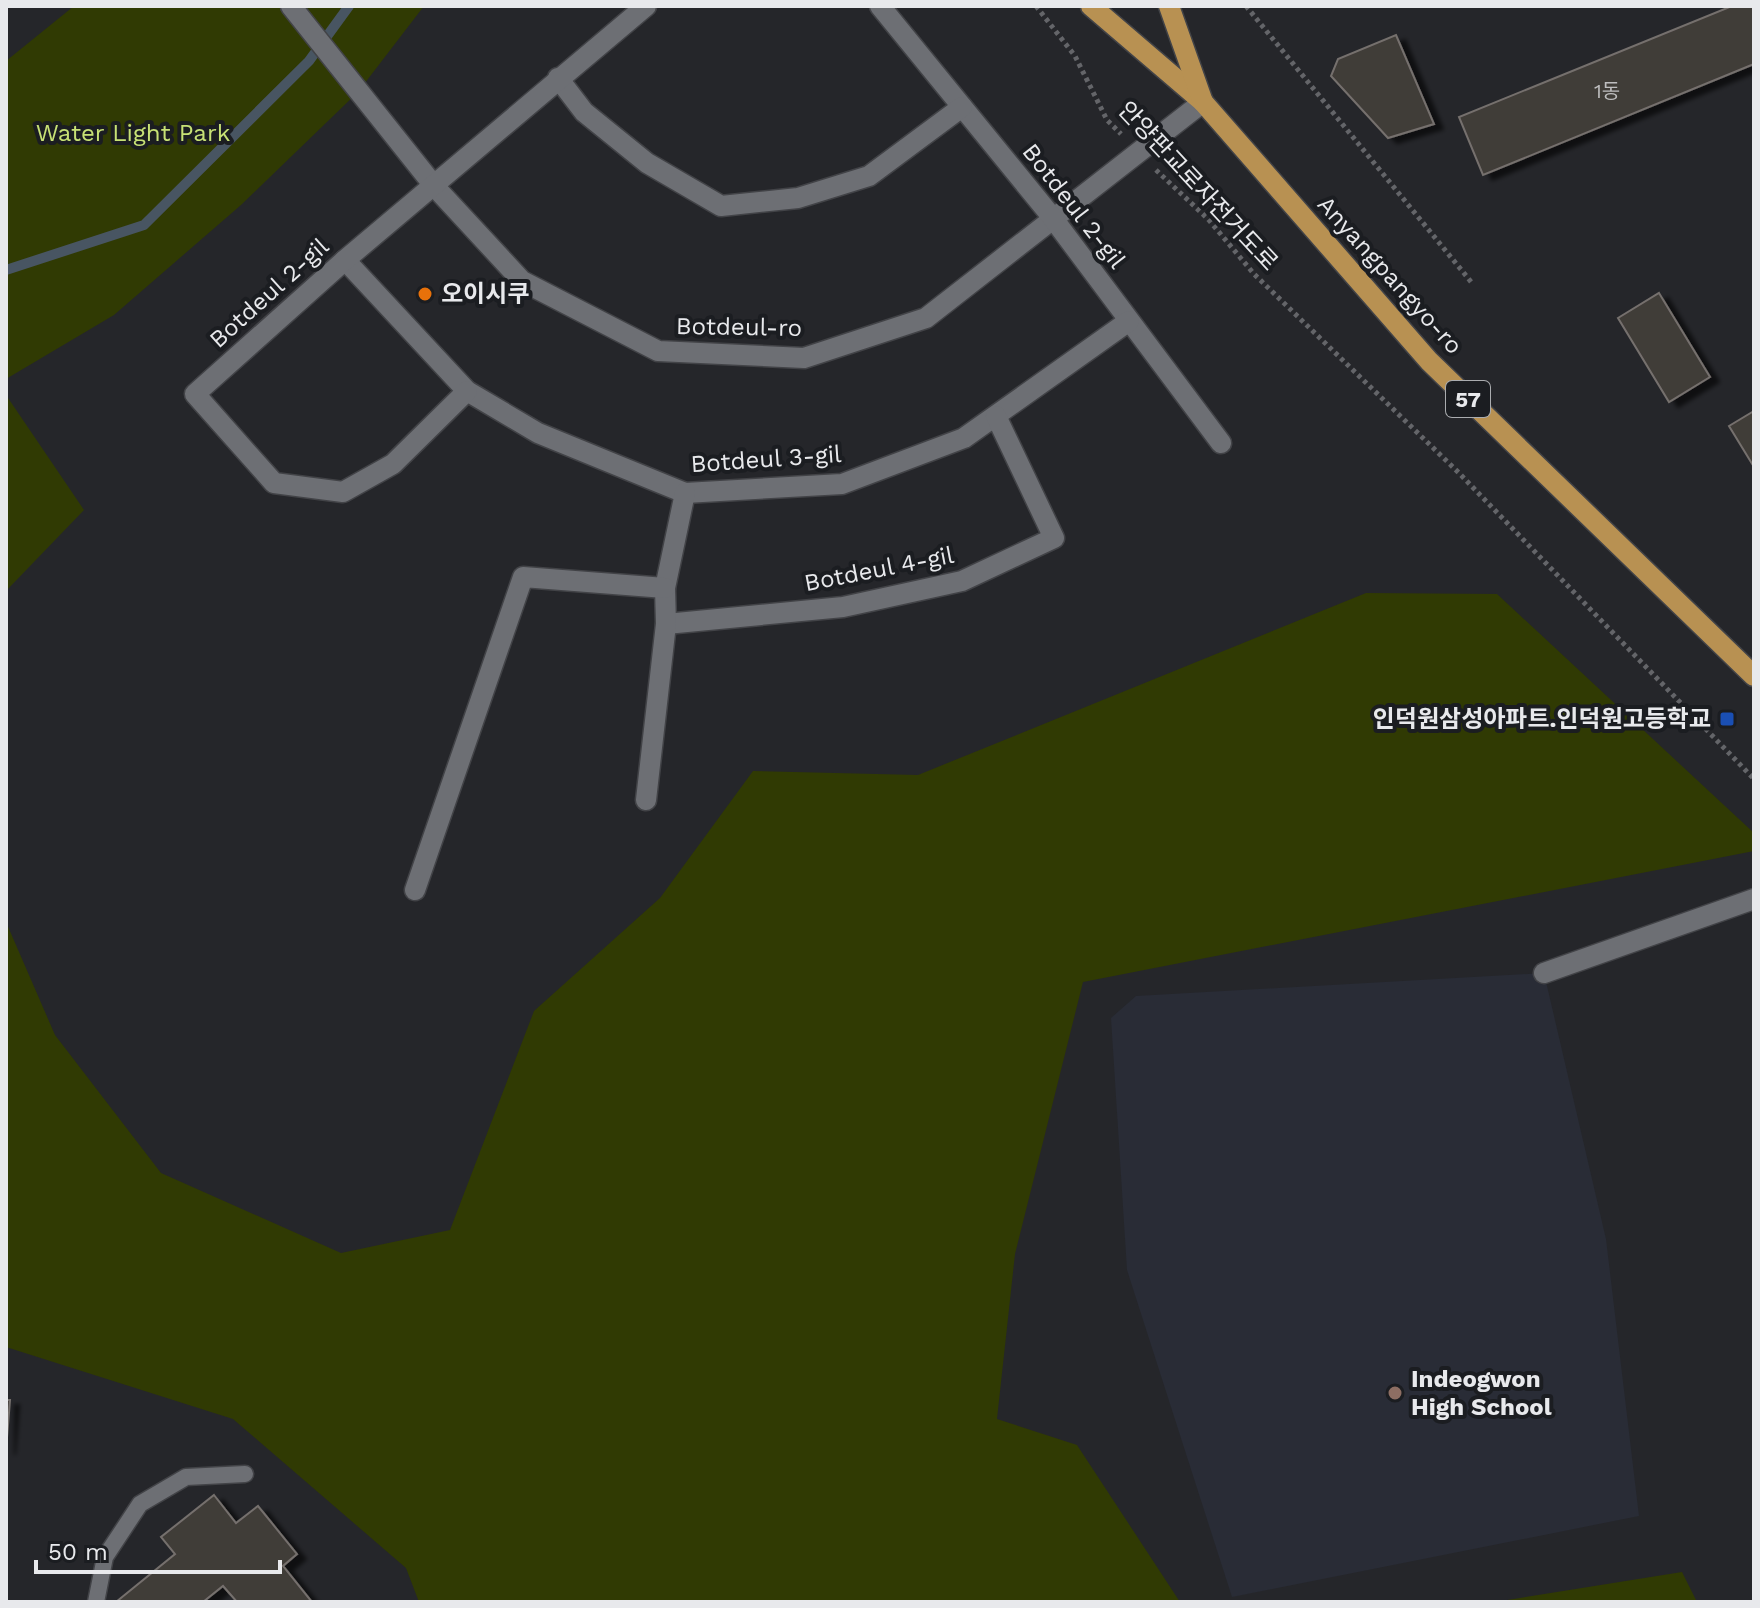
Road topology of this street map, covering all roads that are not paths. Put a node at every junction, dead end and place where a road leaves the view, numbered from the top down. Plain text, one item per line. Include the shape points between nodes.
1 (291, 6) edge
2 (646, 6) edge
3 (880, 6) edge
4 (1091, 6) edge
5 (1169, 6) edge
6 (558, 78) junction
7 (1203, 102) junction
8 (962, 107) junction
9 (435, 187) junction
10 (1052, 217) junction
11 (345, 260) junction
12 (1129, 321) junction
13 (467, 391) junction
14 (996, 416) junction
15 (1221, 443) dead end
16 (685, 493) junction
17 (665, 588) junction
18 (666, 624) junction
19 (1754, 676) edge
20 (646, 800) dead end
21 (415, 890) dead end
22 (1754, 899) edge
23 (1544, 973) dead end
24 (245, 1474) dead end
25 (96, 1602) edge

1 - 9 street, Botdeul-ro
2 - 6 street, Botdeul 2-gil
3 - 8 street, Botdeul 2-gil
4 - 7 main road, Anyangpangyo-ro / 57
5 - 7 main road, Anyangpangyo-ro / 57
6 - 8 street via 584,112 647,163 721,206 798,198 869,176
6 - 9 street, Botdeul 2-gil
7 - 10 street, Botdeul-ro
7 - 19 main road, Anyangpangyo-ro / 57 via 1429,361
8 - 10 street, Botdeul 2-gil
9 - 10 street, Botdeul-ro via 522,281 658,351 804,358 926,318
9 - 11 street, Botdeul 2-gil
10 - 12 street, Botdeul 2-gil
11 - 13 street, Botdeul 3-gil
11 - 13 street, Botdeul 2-gil via 195,394 274,483 343,492 393,464
12 - 14 street, Botdeul 3-gil
12 - 15 street, Botdeul 2-gil
13 - 16 street, Botdeul 3-gil via 538,433
14 - 16 street, Botdeul 3-gil via 964,438 842,484
14 - 18 street, Botdeul 4-gil via 1054,538 947,585 843,607
16 - 17 street
17 - 18 street
17 - 21 street via 523,577
18 - 20 street
22 - 23 street
24 - 25 lane via 186,1477 140,1504 105,1557

